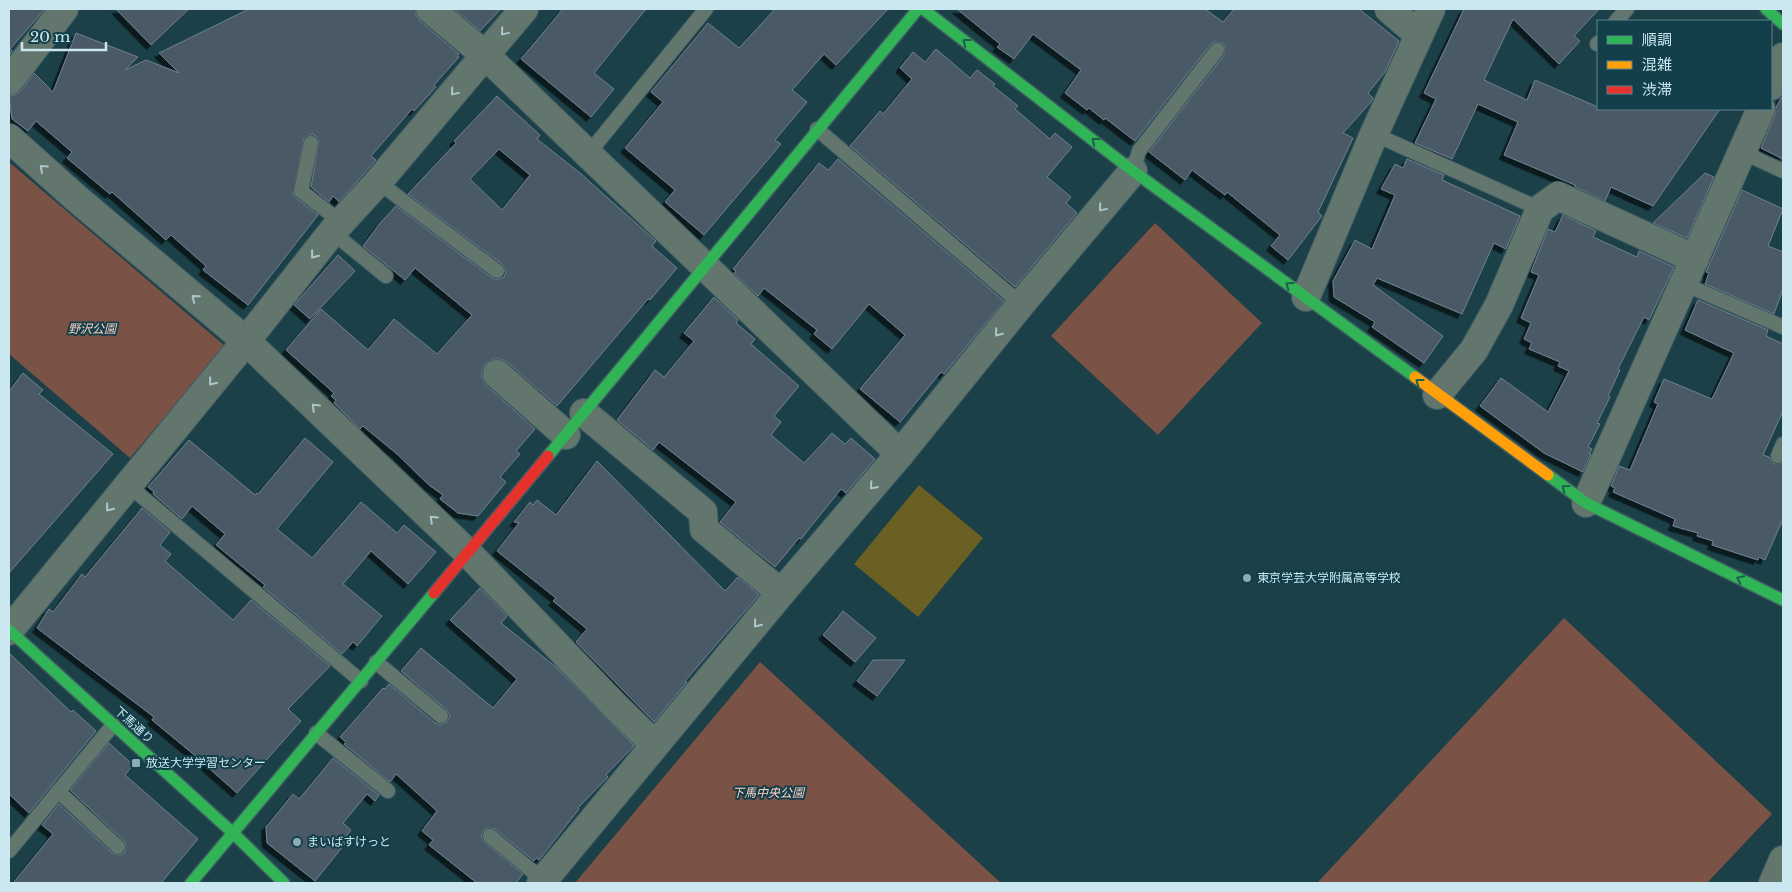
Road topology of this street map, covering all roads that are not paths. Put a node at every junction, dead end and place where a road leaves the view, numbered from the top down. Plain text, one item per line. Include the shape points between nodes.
1 (64, 9) edge
2 (430, 9) edge
3 (524, 9) edge
4 (706, 9) edge
5 (918, 9) edge
6 (923, 9) edge
7 (1389, 9) edge
8 (1431, 9) edge
9 (1626, 9) edge
10 (1766, 9) edge
11 (1617, 20) edge
12 (1783, 24) edge
13 (1419, 35) junction
14 (1217, 50) dead end
15 (485, 55) junction
16 (1783, 57) edge
17 (9, 82) edge
18 (1772, 84) edge
19 (1761, 110) edge
20 (817, 129) junction
21 (1374, 134) junction
22 (9, 138) edge
23 (311, 143) dead end
24 (1742, 152) junction
25 (588, 154) junction
26 (1133, 171) junction
27 (1783, 171) edge
28 (378, 182) junction
29 (1540, 209) junction
30 (336, 227) junction
31 (1695, 259) junction
32 (704, 268) junction
33 (497, 271) dead end
34 (386, 276) dead end
35 (1684, 284) junction
36 (1306, 297) junction
37 (1021, 304) junction
38 (1783, 327) edge
39 (246, 341) junction
40 (497, 374) dead end
41 (1437, 395) junction
42 (584, 413) junction
43 (566, 435) junction
44 (900, 454) junction
45 (128, 485) junction
46 (1586, 503) junction
47 (468, 553) junction
48 (781, 593) junction
49 (1783, 600) edge
50 (9, 631) edge
51 (376, 662) junction
52 (361, 681) junction
53 (441, 716) dead end
54 (113, 724) junction
55 (316, 733) junction
56 (655, 745) junction
57 (388, 790) dead end
58 (58, 791) junction
59 (233, 832) junction
60 (490, 836) dead end
61 (118, 847) dead end
62 (9, 850) edge
63 (1783, 860) edge
64 (542, 882) edge
65 (191, 883) edge
66 (284, 883) edge
67 (1773, 883) edge

1 - 17 street
2 - 15 street
3 -> 15 street
4 - 25 lane
5 - 20 street
26 -> 6 street
7 - 13 street
8 - 13 street
9 - 11 lane
10 - 12 street
13 - 21 street
14 - 26 lane via 1139,151
15 - 25 street
15 -> 28 street
16 - 18 street
19 - 24 street
20 - 32 street
20 - 37 lane
21 - 29 lane
21 - 36 street
39 -> 22 street
23 - 30 lane via 301,191
24 - 27 lane
24 - 31 street
25 - 32 street
36 -> 26 street
26 -> 37 street
28 - 30 street
28 - 33 lane
29 - 31 street via 1558,196
29 - 41 street via 1499,305 1474,350
30 - 34 lane
30 -> 39 street
31 - 35 street
32 - 42 street
32 - 44 street
35 - 38 lane
35 - 46 street
41 -> 36 street
37 -> 44 street
39 -> 45 street
47 -> 39 street
40 - 43 street
46 -> 41 street
42 - 43 street
42 - 48 street via 703,512 704,529
43 - 47 street
44 -> 48 street
45 -> 50 street
45 - 52 lane
49 -> 46 street
47 - 51 street
47 - 56 street
48 -> 56 street
50 - 54 street, 下馬通り
51 - 52 street
51 - 53 lane
52 - 55 street
54 - 58 lane
54 - 59 street, 下馬通り
55 - 57 lane
55 - 59 street
56 - 64 street
58 - 61 lane
58 - 62 lane
59 - 65 street
59 - 66 street, 下馬通り
60 - 64 lane
63 - 67 street

